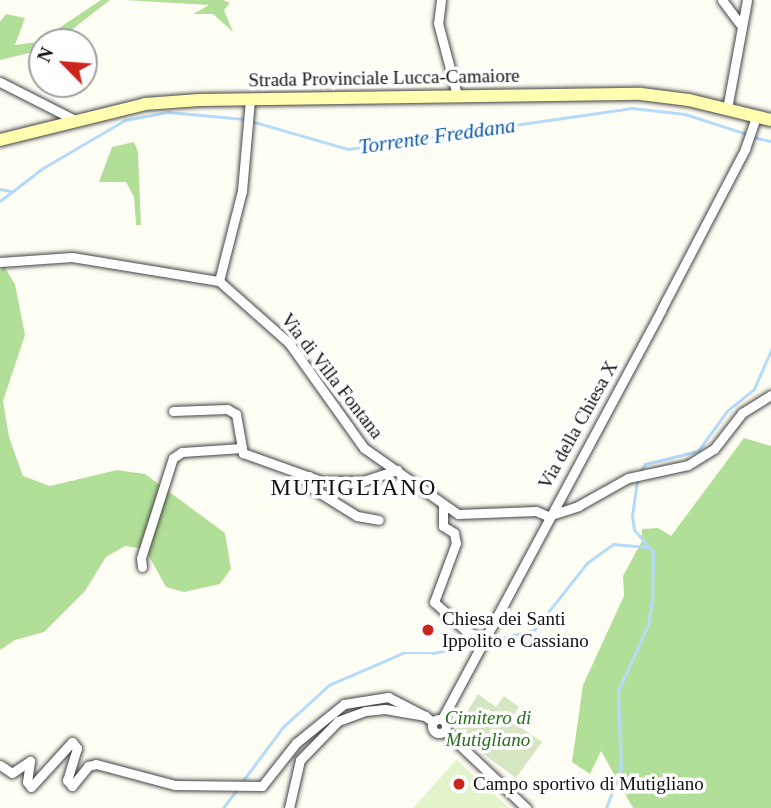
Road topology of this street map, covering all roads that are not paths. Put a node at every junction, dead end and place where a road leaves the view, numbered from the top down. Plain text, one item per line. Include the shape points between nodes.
1 (441, 0) edge
2 (722, 0) edge
3 (747, 0) edge
4 (740, 24) junction
5 (0, 82) edge
6 (457, 95) junction
7 (250, 99) junction
8 (727, 109) junction
9 (75, 120) junction
10 (771, 120) edge
11 (755, 121) junction
12 (0, 140) edge
13 (0, 262) edge
14 (219, 281) junction
15 (771, 395) edge
16 (173, 411) dead end
17 (242, 448) junction
18 (397, 470) junction
19 (309, 476) junction
20 (443, 507) junction
21 (548, 516) junction
22 (379, 520) dead end
23 (142, 567) dead end
24 (485, 641) junction
25 (433, 719) junction
26 (0, 765) edge
27 (289, 808) edge
28 (526, 808) edge

1 - 6 street via 438,23
2 - 4 street
3 - 4 street
4 - 8 street
5 - 9 street
6 - 7 main road, Strada Provinciale Lucca-Camaiore
6 - 8 main road, Strada Provinciale Lucca-Camaiore via 640,94
7 - 9 main road, Strada Provinciale Lucca-Camaiore via 145,104
7 - 14 street via 242,191
8 - 11 main road, Strada Provinciale Lucca-Camaiore
9 - 12 main road, Strada Provinciale Lucca-Camaiore
10 - 11 main road, Strada Provinciale Lucca-Camaiore
11 - 21 street, Via della Chiesa X via 745,149
13 - 14 street, Via di Villa Fontana via 72,257
14 - 18 street, Via di Villa Fontana via 273,325 356,439
15 - 21 street via 742,412 702,459 632,477
16 - 17 street via 227,409 236,414
17 - 19 street via 243,453
17 - 23 street via 182,452 173,458
18 - 19 street via 354,482
18 - 20 street, Via di Villa Fontana
19 - 22 street via 308,484 315,490 357,516
20 - 21 street, Via di Villa Fontana via 468,515 536,511
20 - 24 street via 443,526 454,533 456,543 434,602 465,631
21 - 24 street, Via della Chiesa X
24 - 25 street, Via della Chiesa X
25 - 26 street via 388,697 344,704 296,743 262,786 174,785 96,764 72,786 67,780 77,748 72,742 31,787 27,782 30,761 12,773
25 - 27 street via 385,709 365,710 338,721 300,760
25 - 28 street via 434,732 445,731

